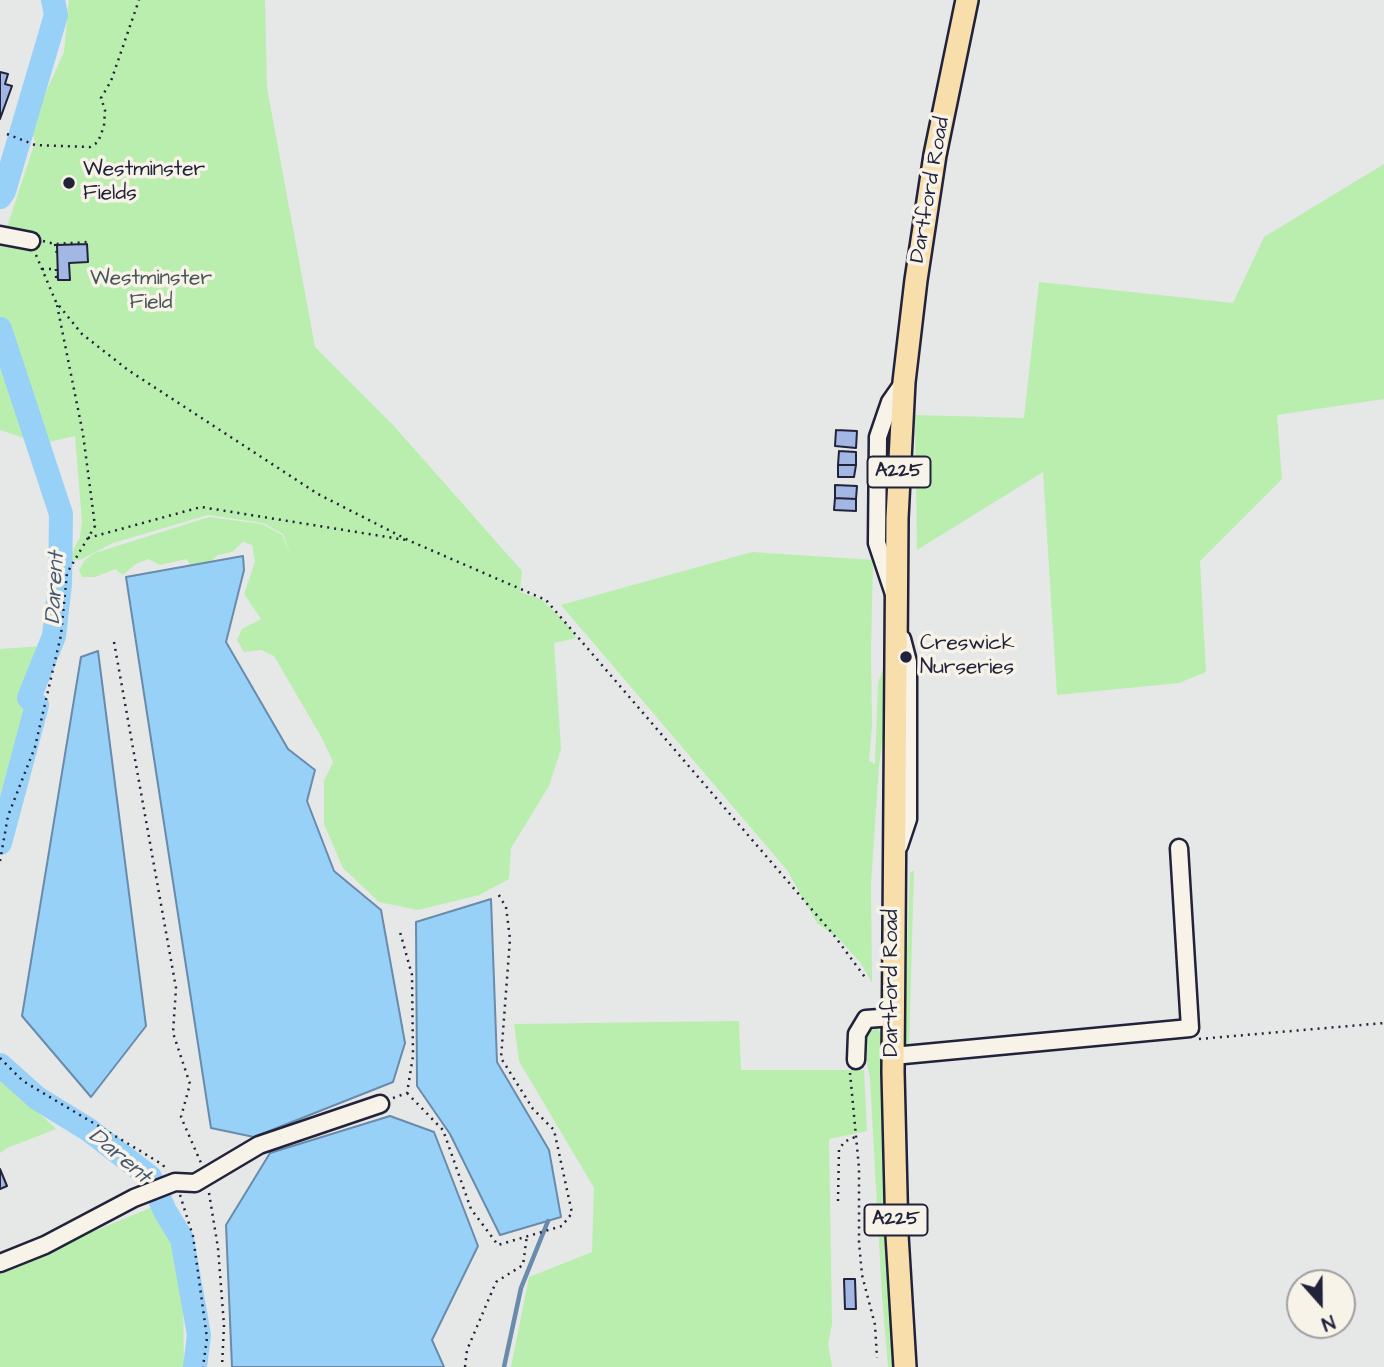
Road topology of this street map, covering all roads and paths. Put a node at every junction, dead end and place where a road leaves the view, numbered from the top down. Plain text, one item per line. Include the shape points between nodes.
1 (138, 0) edge
2 (967, 0) edge
3 (7, 134) dead end
4 (0, 235) edge
5 (36, 241) junction
6 (88, 242) dead end
7 (55, 244) junction
8 (57, 254) dead end
9 (41, 269) junction
10 (58, 277) dead end
11 (56, 302) junction
12 (88, 538) junction
13 (410, 541) junction
14 (114, 642) dead end
15 (1179, 848) dead end
16 (0, 861) edge
17 (497, 892) dead end
18 (400, 932) dead end
19 (867, 980) dead end
20 (893, 1017) junction
21 (893, 1056) junction
22 (856, 1060) joint
23 (407, 1093) junction
24 (380, 1104) joint
25 (855, 1137) junction
26 (206, 1176) junction
27 (838, 1201) dead end
28 (527, 1235) junction
29 (0, 1263) edge
30 (877, 1358) dead end
31 (222, 1367) edge
32 (466, 1367) edge
33 (905, 1367) edge

1 - 3 path via 101,98 104,126 98,142 90,147 35,145
2 - 20 main road, Dartford Road / A225 via 936,155 904,382 897,518
4 - 5 lane
5 - 7 path
5 - 9 path
6 - 7 path
7 - 8 path
9 - 10 path via 57,269
9 - 11 path
11 - 12 path via 83,434 95,526
11 - 13 path via 82,334 128,370 318,494
12 - 13 path via 201,507
12 - 16 path via 67,573 61,635 34,747 8,816
13 - 19 path via 546,600 825,924
14 - 26 path via 176,988 173,1033 190,1084 181,1117
15 - 21 lane via 1190,1028
17 - 28 path via 506,907 510,939 500,1058 533,1109 554,1130 572,1213 562,1226
18 - 23 path via 412,975 413,1056
20 - 21 main road, Dartford Road / A225
20 - 22 lane via 866,1019 857,1034
21 - 33 main road, Dartford Road / A225
22 - 25 path via 849,1071
23 - 24 path
23 - 28 path via 443,1130 471,1209 498,1245
24 - 26 lane via 259,1145
25 - 27 path via 839,1150
25 - 30 path via 862,1275 875,1325
26 - 29 lane via 134,1198
26 - 31 path via 219,1261
28 - 32 path via 523,1265 496,1282 467,1350

